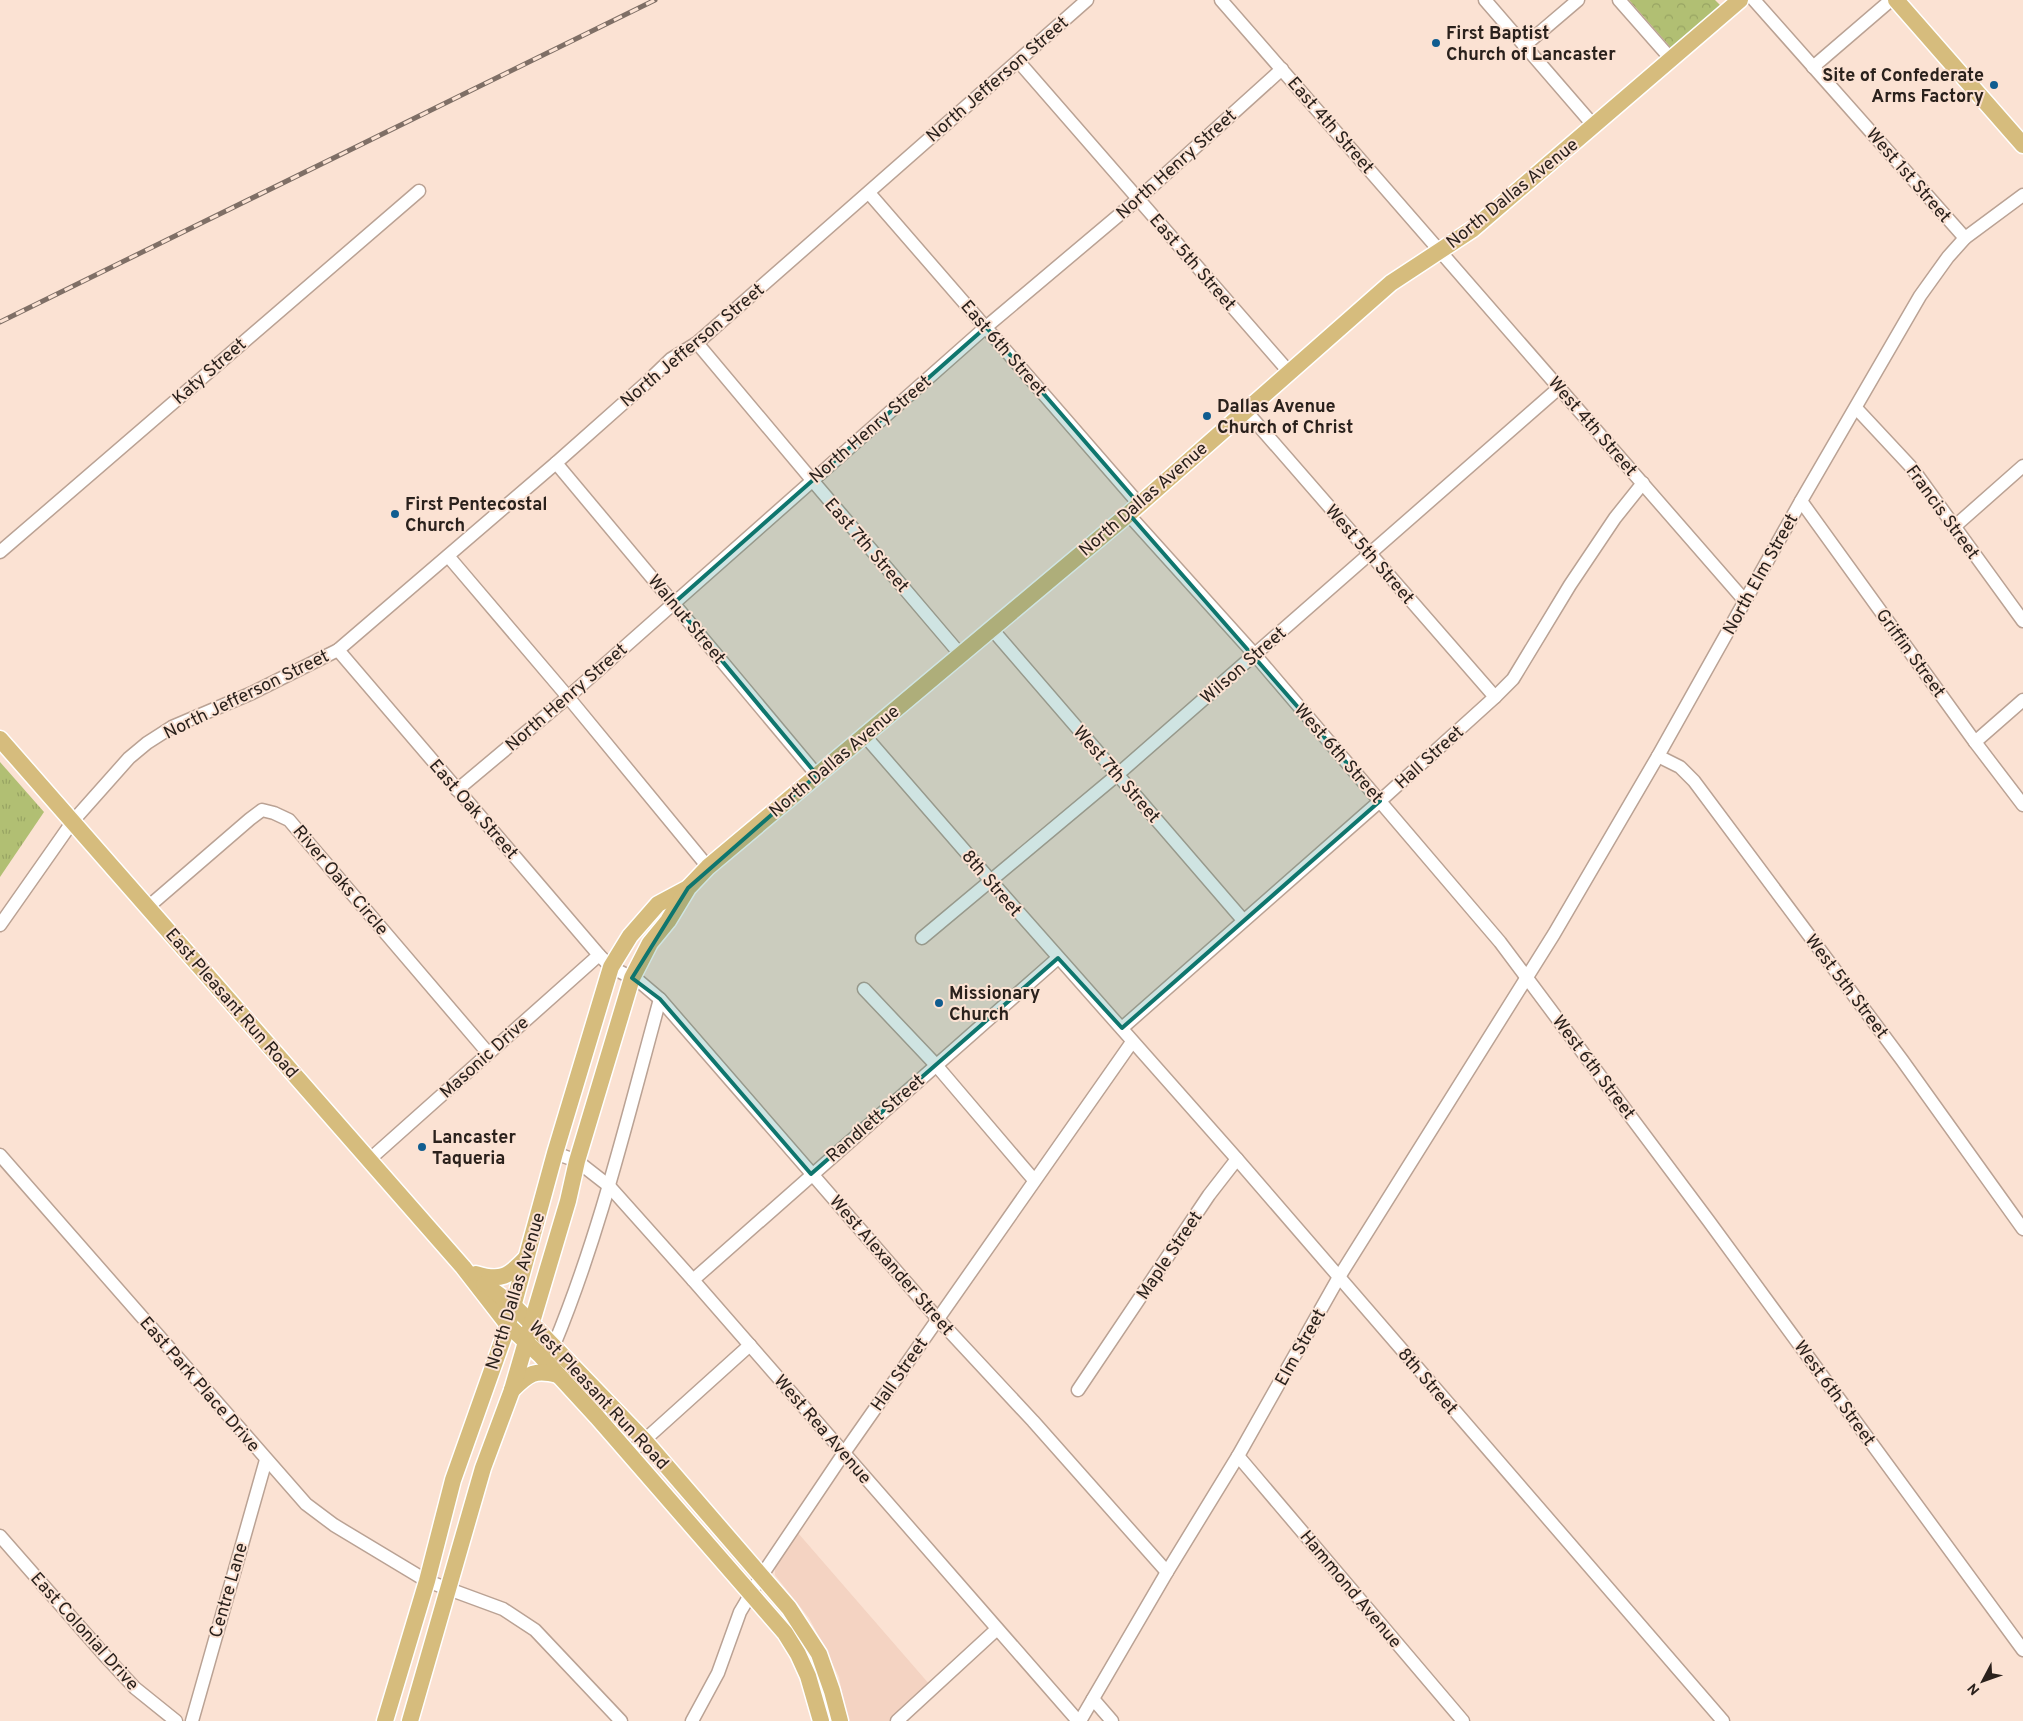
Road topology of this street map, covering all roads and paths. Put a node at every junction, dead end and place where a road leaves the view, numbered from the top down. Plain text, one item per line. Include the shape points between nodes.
1 (1087, 0) edge
2 (1485, 0) edge
3 (1578, 0) edge
4 (1619, 0) edge
5 (1742, 0) edge
6 (1891, 0) edge
7 (1896, 0) edge
8 (1228, 2) edge
9 (1524, 46) junction
10 (1671, 59) junction
11 (1018, 61) junction
12 (1813, 66) junction
13 (1282, 69) junction
14 (1594, 126) junction
15 (2023, 145) edge
16 (419, 191) dead end
17 (869, 193) junction
18 (2023, 195) edge
19 (1138, 199) junction
20 (1965, 238) junction
21 (1441, 251) junction
22 (986, 327) junction
23 (697, 343) junction
24 (1290, 373) junction
25 (1560, 388) junction
26 (1856, 408) junction
27 (1245, 410) junction
28 (556, 463) junction
29 (2023, 466) edge
30 (812, 480) junction
31 (1643, 484) junction
32 (1801, 502) junction
33 (1134, 509) junction
34 (1954, 527) junction
35 (0, 552) edge
36 (1369, 553) junction
37 (448, 556) junction
38 (1745, 601) junction
39 (674, 603) junction
40 (2023, 621) edge
41 (991, 628) junction
42 (338, 650) junction
43 (960, 654) junction
44 (1255, 655) junction
45 (568, 696) junction
46 (1495, 697) junction
47 (2023, 700) edge
48 (865, 736) junction
49 (0, 739) edge
50 (1975, 742) junction
51 (1658, 756) junction
52 (817, 775) junction
53 (1117, 775) junction
54 (458, 790) junction
55 (1380, 801) junction
56 (2023, 804) edge
57 (73, 821) junction
58 (708, 867) junction
59 (990, 881) junction
60 (688, 888) junction
61 (148, 907) junction
62 (1243, 920) junction
63 (0, 925) edge
64 (922, 938) dead end
65 (599, 955) junction
66 (1058, 958) junction
67 (611, 967) junction
68 (1527, 977) junction
69 (632, 978) junction
70 (864, 989) dead end
71 (660, 999) junction
72 (1122, 1028) junction
73 (1132, 1042) junction
74 (488, 1053) junction
75 (936, 1065) junction
76 (555, 1153) junction
77 (0, 1155) edge
78 (1237, 1159) junction
79 (370, 1160) junction
80 (577, 1161) junction
81 (811, 1174) junction
82 (1034, 1180) junction
83 (609, 1186) junction
84 (2023, 1229) edge
85 (526, 1257) junction
86 (463, 1267) junction
87 (1339, 1277) junction
88 (693, 1280) junction
89 (513, 1306) junction
90 (938, 1319) junction
91 (531, 1323) junction
92 (508, 1324) junction
93 (526, 1342) junction
94 (554, 1345) junction
95 (750, 1345) junction
96 (558, 1375) junction
97 (512, 1390) junction
98 (1078, 1390) dead end
99 (644, 1440) junction
100 (844, 1453) junction
101 (629, 1454) junction
102 (1238, 1456) junction
103 (266, 1460) junction
104 (453, 1480) junction
105 (478, 1487) junction
106 (0, 1536) edge
107 (1167, 1572) junction
108 (762, 1575) junction
109 (427, 1581) junction
110 (449, 1589) junction
111 (751, 1592) junction
112 (997, 1629) junction
113 (2023, 1650) edge
114 (1093, 1699) junction
115 (391, 1700) junction
116 (412, 1713) edge
117 (176, 1721) edge
118 (192, 1721) edge
119 (385, 1721) edge
120 (621, 1721) edge
121 (692, 1721) edge
122 (821, 1721) edge
123 (840, 1721) edge
124 (897, 1721) edge
125 (1079, 1721) edge
126 (1112, 1721) edge
127 (1463, 1721) edge
128 (1723, 1721) edge

1 - 11 street, North Jefferson Street
2 - 9 street
3 - 9 street
4 - 10 street
5 - 10 main road, North Dallas Avenue
5 - 12 street, West 1st Street
6 - 12 street
7 - 15 main road
8 - 13 street, East 4th Street
9 - 14 street
10 - 14 main road, North Dallas Avenue
11 - 17 street, North Jefferson Street
11 - 19 street, East 5th Street
12 - 20 street, West 1st Street
13 - 19 street, North Henry Street
13 - 21 street, East 4th Street
14 - 21 main road, North Dallas Avenue via 1473,229
16 - 35 street, Katy Street
17 - 22 street, East 6th Street
17 - 23 street, North Jefferson Street
18 - 20 street, North Elm Street
19 - 22 street, North Henry Street
19 - 24 street, East 5th Street
20 - 26 street, North Elm Street via 1920,296
21 - 24 main road, North Dallas Avenue via 1392,283
21 - 25 street, West 4th Street
22 - 30 street, North Henry Street
22 - 33 street, East 6th Street
23 - 28 street, North Jefferson Street via 670,358
23 - 30 street, East 7th Street
24 - 27 main road, North Dallas Avenue
25 - 31 street, West 4th Street
25 - 36 street, Wilson Street
26 - 32 street, North Elm Street
26 - 34 street, Francis Street via 1912,468
27 - 33 main road, North Dallas Avenue
27 - 36 street, West 5th Street
28 - 37 street, North Jefferson Street
28 - 39 street, Walnut Street
29 - 34 street
30 - 39 street, North Henry Street
30 - 43 street, East 7th Street
31 - 38 street, West 4th Street
31 - 46 street, Hall Street via 1615,518 1570,585 1513,679
32 - 38 street, North Elm Street
32 - 50 street, Griffin Street
33 - 41 main road, North Dallas Avenue
33 - 44 street, West 6th Street
34 - 40 street, Francis Street
36 - 44 street, Wilson Street
36 - 46 street, West 5th Street
37 - 42 street, North Jefferson Street
37 - 45 street
38 - 51 street, North Elm Street
39 - 45 street, North Henry Street
39 - 52 street, Walnut Street
41 - 43 main road, North Dallas Avenue
41 - 53 street, West 7th Street
42 - 54 street, East Oak Street
42 - 57 street, North Jefferson Street via 252,693 172,727 147,743 129,758
43 - 48 main road, North Dallas Avenue
44 - 53 street, Wilson Street
44 - 55 street, West 6th Street
45 - 54 street, North Henry Street
45 - 58 street
46 - 55 street, Hall Street
47 - 50 street
48 - 52 main road, North Dallas Avenue
48 - 59 street, 8th Street
49 - 57 main road, East Pleasant Run Road
50 - 56 street, Griffin Street
51 - 68 street, North Elm Street
51 - 84 street, West 5th Street via 1680,768 1694,781 1902,1060
52 - 58 main road, North Dallas Avenue
53 - 59 street, Wilson Street
53 - 62 street, West 7th Street
54 - 65 street, East Oak Street
55 - 62 street, Hall Street
55 - 68 street, West 6th Street
57 - 61 main road, East Pleasant Run Road
57 - 63 street, North Jefferson Street
58 - 60 main road, North Dallas Avenue
59 - 64 street, Wilson Street
59 - 66 street, 8th Street
60 - 67 main road, North Dallas Avenue via 658,904 630,936
60 - 69 main road, North Dallas Avenue via 650,943
61 - 74 street, River Oaks Circle via 262,810 274,813 289,820
61 - 79 main road, East Pleasant Run Road
62 - 72 street, Hall Street
65 - 67 street, East Oak Street
65 - 74 street, Masonic Drive
66 - 72 street, 8th Street
66 - 75 street, Randlett Street
67 - 69 street, West Alexander Street
67 - 76 main road, North Dallas Avenue
68 - 87 street, Elm Street
68 - 113 street, West 6th Street
69 - 71 street, West Alexander Street
69 - 80 main road, North Dallas Avenue
70 - 75 street
71 - 81 street, West Alexander Street
71 - 83 street
72 - 73 street, 8th Street
73 - 78 street, 8th Street
73 - 82 street, Hall Street
74 - 79 street, Masonic Drive
75 - 81 street, Randlett Street
75 - 82 street
76 - 80 street, West Rea Avenue
76 - 85 main road, North Dallas Avenue
77 - 103 street, East Park Place Drive
78 - 87 street, 8th Street
78 - 98 street, Maple Street via 1209,1195
79 - 86 main road, East Pleasant Run Road
80 - 83 street, West Rea Avenue
80 - 91 main road, North Dallas Avenue
81 - 88 street, Randlett Street
81 - 90 street, West Alexander Street
82 - 90 street, Hall Street
83 - 88 street, West Rea Avenue
83 - 94 street
85 - 86 main road via 506,1276 493,1279
85 - 89 main road, North Dallas Avenue
86 - 89 main road, West Pleasant Run Road
86 - 92 main road, West Pleasant Run Road
87 - 102 street, Elm Street
87 - 128 street, 8th Street
88 - 95 street, West Rea Avenue
89 - 91 main road, West Pleasant Run Road
89 - 92 main road, North Dallas Avenue
90 - 100 street, Hall Street
90 - 107 street, West Alexander Street
91 - 93 main road, North Dallas Avenue
91 - 94 main road, West Pleasant Run Road
92 - 93 main road, West Pleasant Run Road
92 - 104 main road, North Dallas Avenue
93 - 96 main road, West Pleasant Run Road
93 - 97 main road, North Dallas Avenue
94 - 99 main road, West Pleasant Run Road
95 - 99 street
95 - 100 street, West Rea Avenue
96 - 97 main road via 537,1372 528,1375
96 - 101 main road, West Pleasant Run Road
97 - 105 main road, North Dallas Avenue
99 - 101 street
99 - 108 main road, West Pleasant Run Road
100 - 108 street, Hall Street
100 - 112 street, West Rea Avenue
101 - 111 main road, West Pleasant Run Road
102 - 107 street, Elm Street
102 - 127 street, Hammond Avenue
103 - 109 street, East Park Place Drive via 320,1515
103 - 118 street, Centre Lane
104 - 105 main road
104 - 109 main road, North Dallas Avenue
105 - 110 main road, North Dallas Avenue
106 - 117 street, East Colonial Drive via 135,1688
107 - 114 street, Elm Street
108 - 111 street, Hall Street
108 - 123 main road, West Pleasant Run Road via 789,1608 819,1654
109 - 110 street, East Park Place Drive
109 - 115 main road, North Dallas Avenue
110 - 116 main road, North Dallas Avenue
110 - 120 street, East Park Place Drive via 503,1608 535,1630
111 - 121 street, Hall Street via 740,1612 718,1672
111 - 122 main road, West Pleasant Run Road via 798,1654
112 - 124 street
112 - 125 street, West Rea Avenue
114 - 125 street, Elm Street
114 - 126 street
115 - 116 main road
115 - 119 main road, North Dallas Avenue

